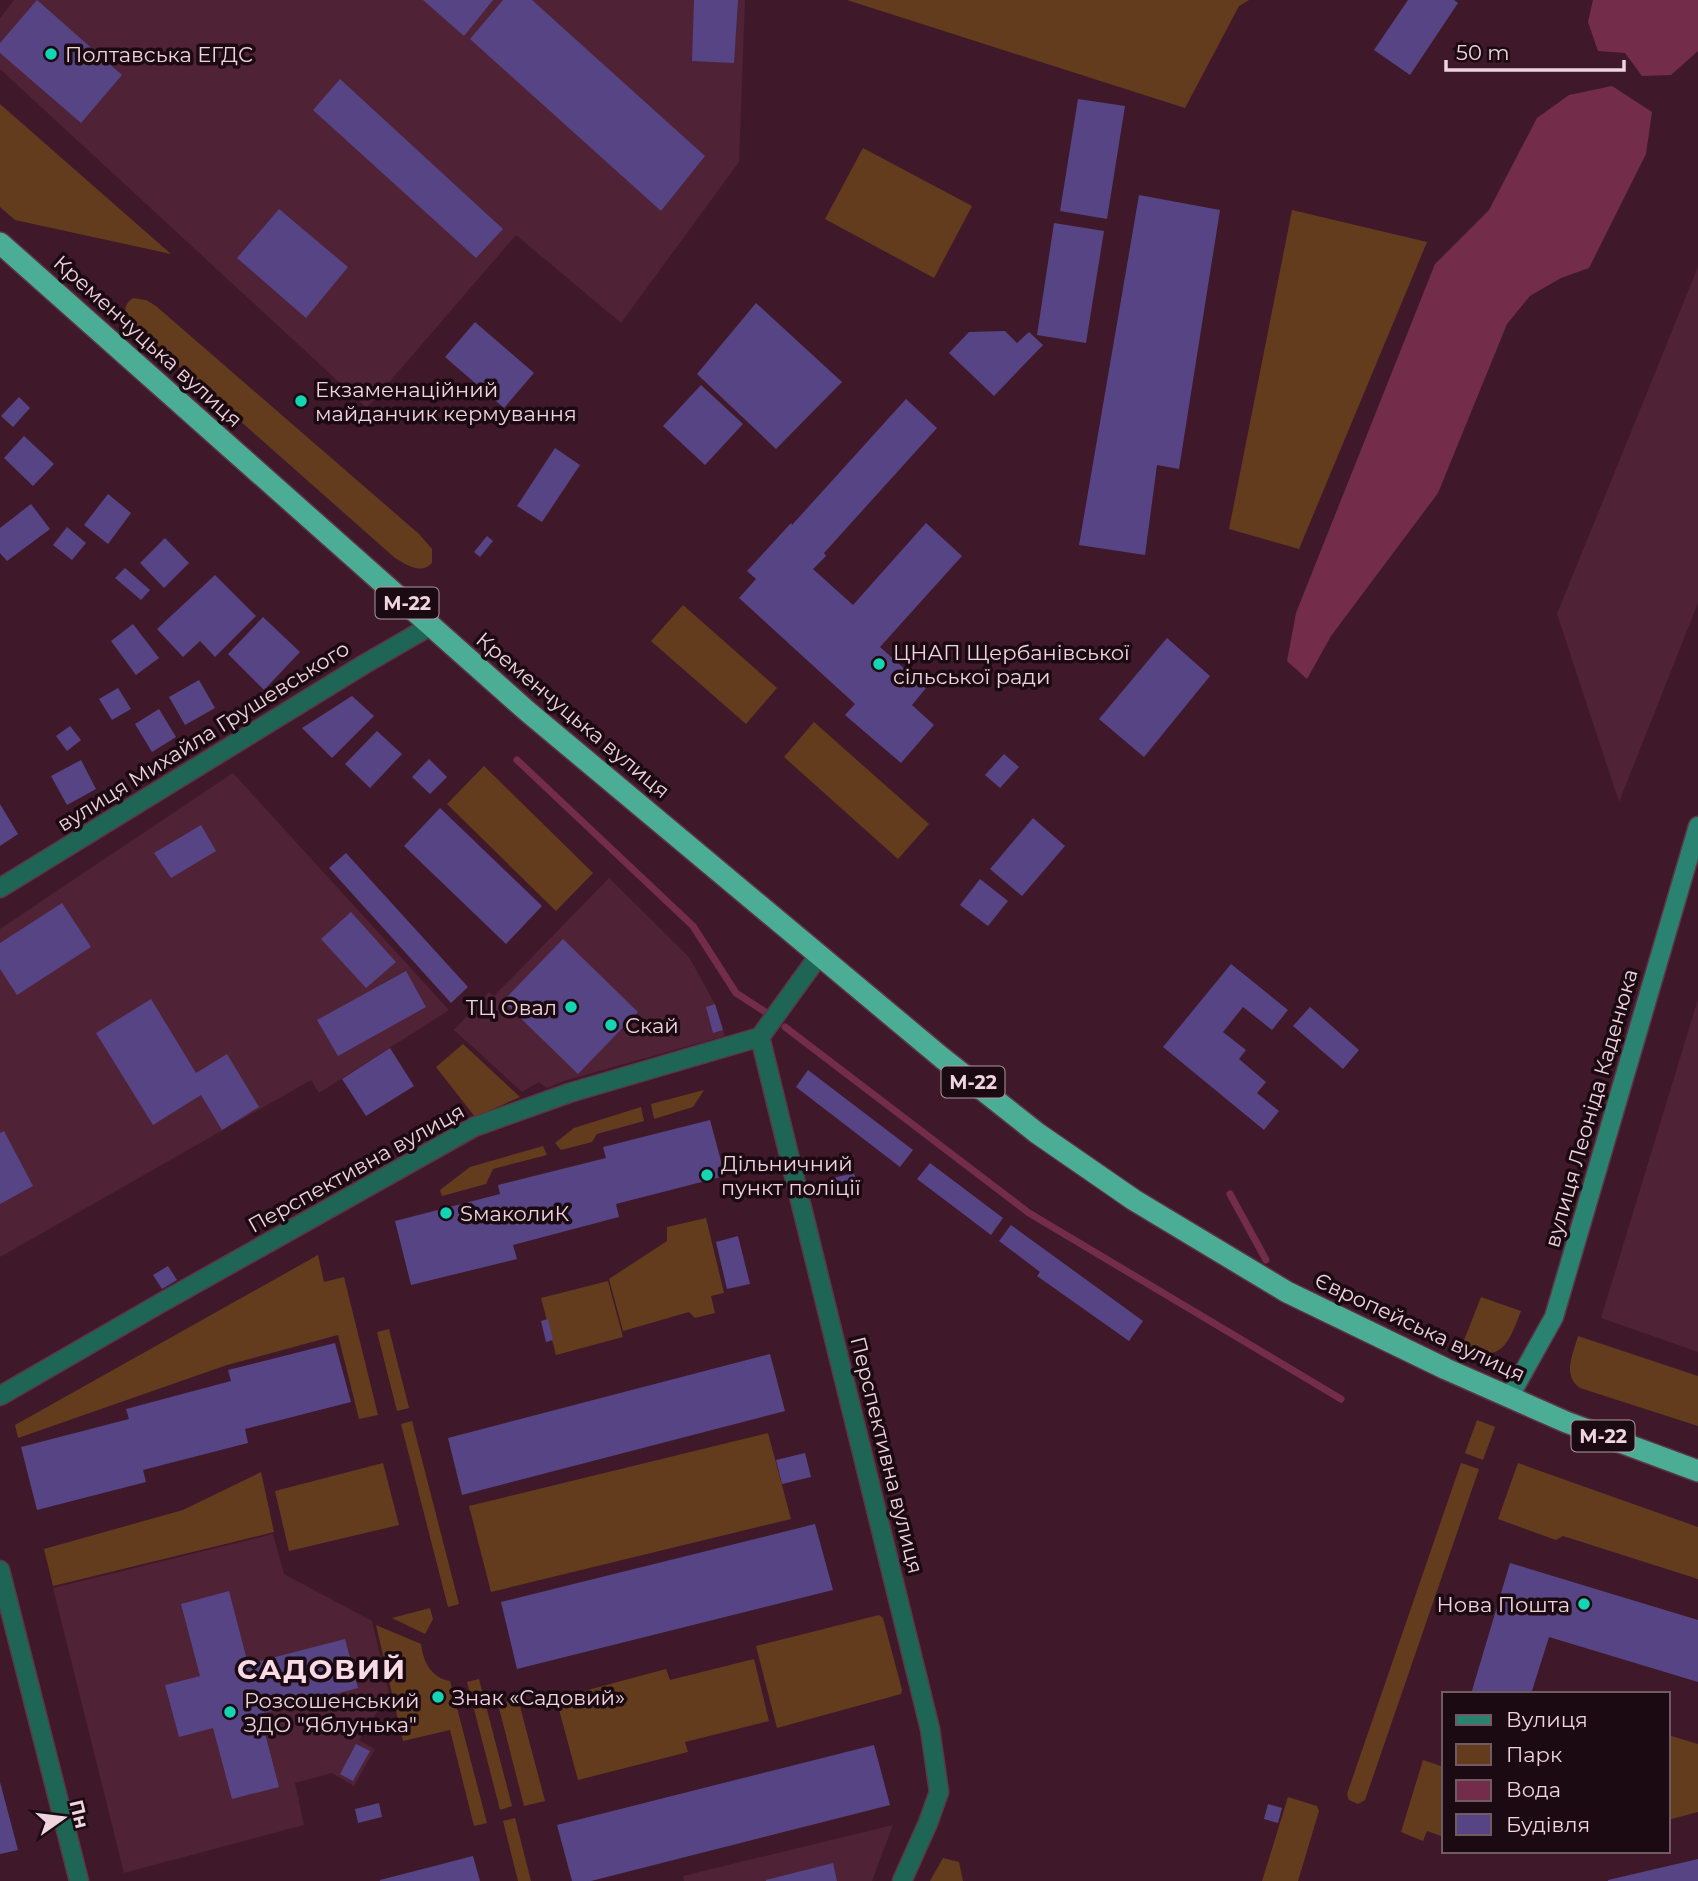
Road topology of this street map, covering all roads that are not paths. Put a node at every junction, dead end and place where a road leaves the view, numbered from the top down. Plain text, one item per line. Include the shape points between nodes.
1 (0, 243) edge
2 (432, 625) junction
3 (1698, 826) edge
4 (0, 888) edge
5 (820, 954) junction
6 (760, 1037) junction
7 (1134, 1200) joint
8 (0, 1396) edge
9 (1510, 1396) junction
10 (1698, 1471) edge
11 (0, 1570) edge
12 (79, 1881) edge
13 (902, 1881) edge

1 - 2 highway, Кременчуцька вулиця / М-22
2 - 4 street, вулиця Михайла Грушевського
2 - 5 highway, Кременчуцька вулиця / М-22 via 527,711
3 - 9 street, вулиця Леоніда Каденюка via 1554,1317
5 - 6 street
5 - 7 highway, Кременчуцька вулиця / М-22 via 1037,1133
6 - 8 street, Перспективна вулиця via 569,1093 474,1127
6 - 13 street, Перспективна вулиця via 930,1729 939,1792
7 - 9 highway, Європейська вулиця / М-22 via 1287,1292
9 - 10 highway, Європейська вулиця / М-22
11 - 12 street

